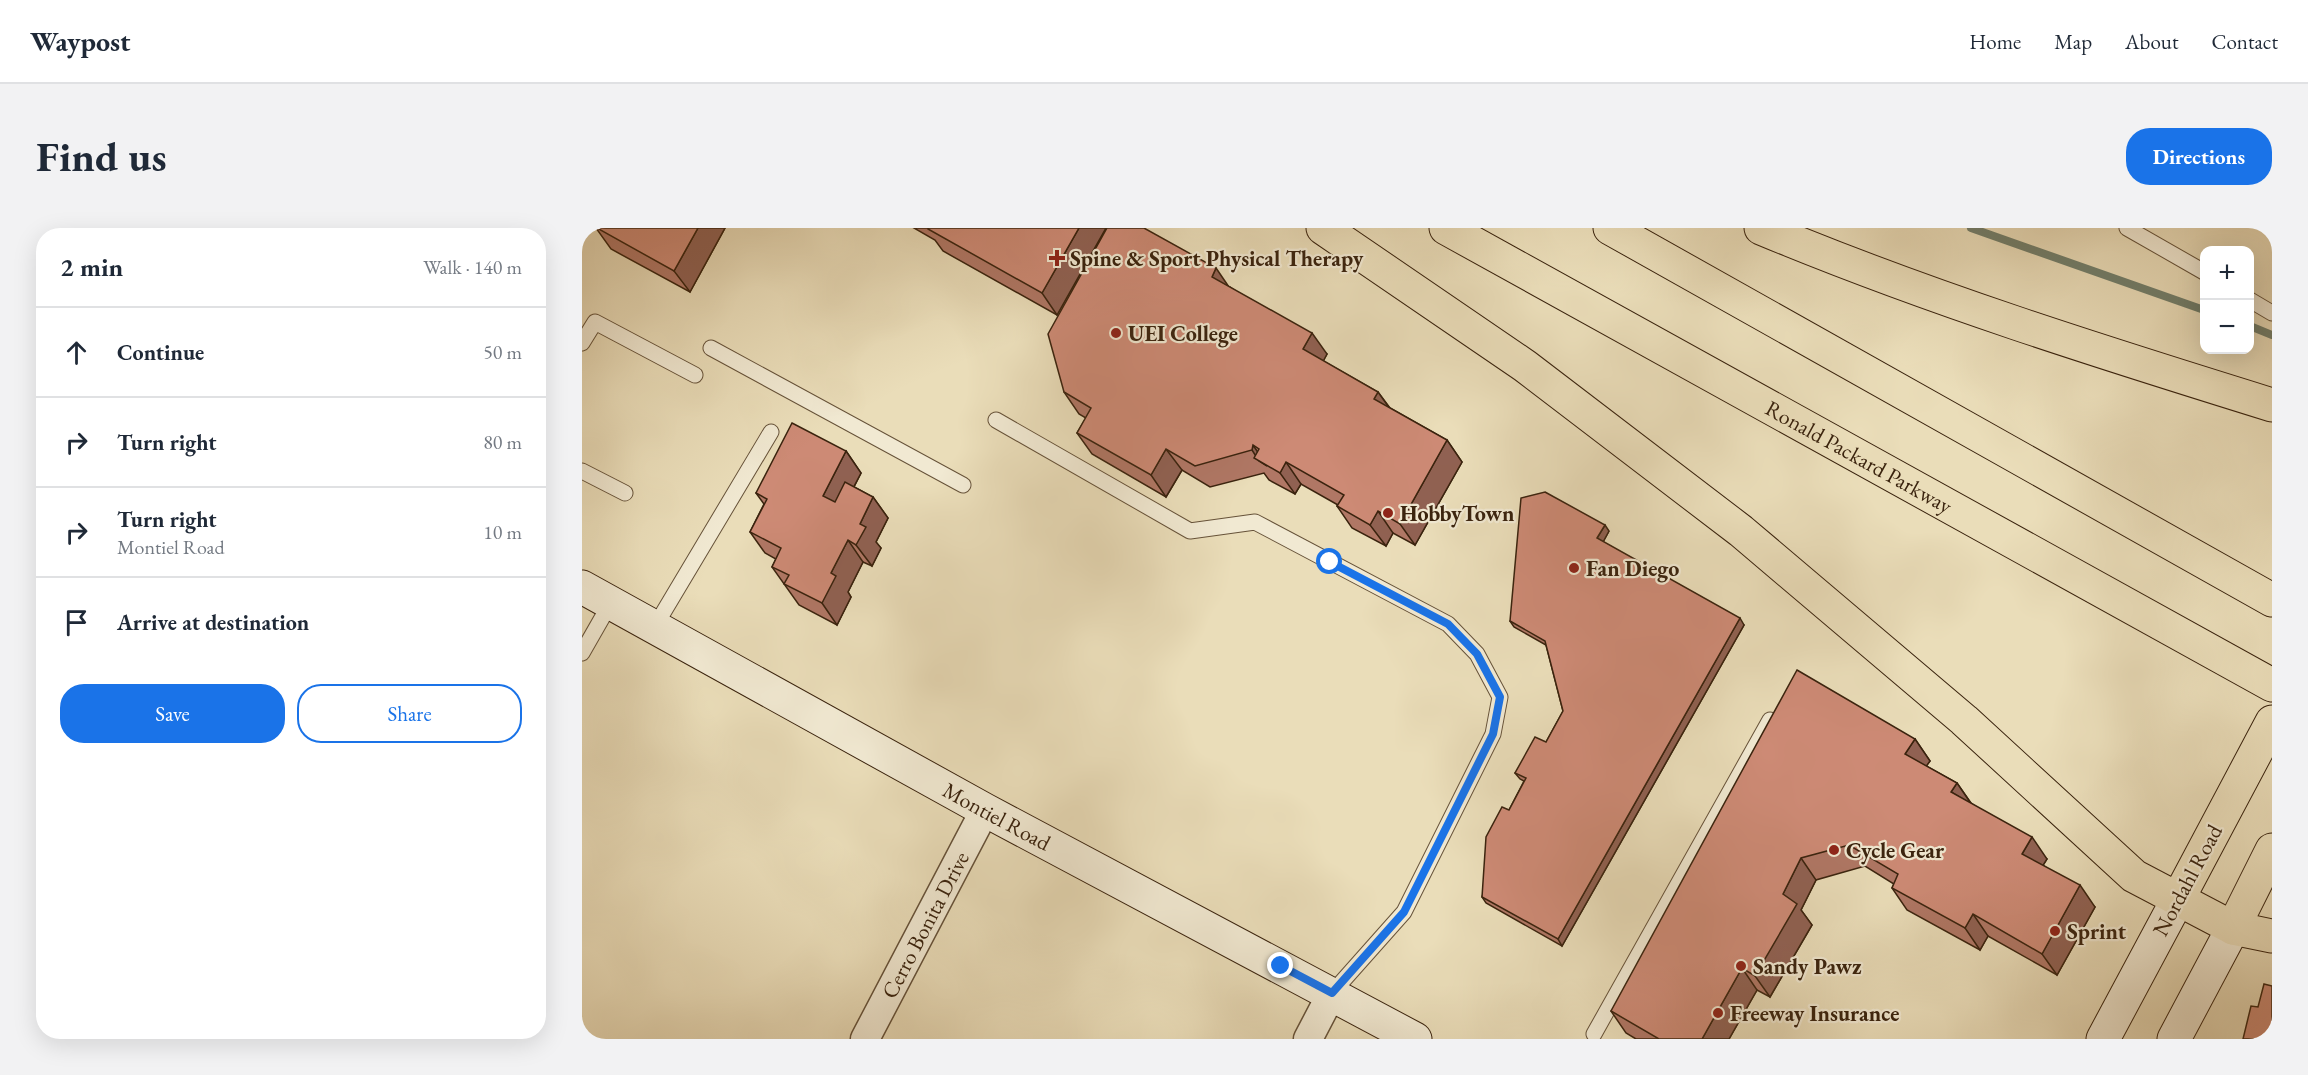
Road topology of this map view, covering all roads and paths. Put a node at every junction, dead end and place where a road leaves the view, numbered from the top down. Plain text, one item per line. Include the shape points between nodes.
1 (1323, 228) edge
2 (1446, 228) edge
3 (1610, 228) edge
4 (1761, 228) edge
5 (2127, 228) edge
6 (2200, 269) edge
7 (2254, 302) edge
8 (2272, 313) edge
9 (582, 343) edge
10 (711, 348) dead end
11 (695, 375) dead end
12 (2272, 405) edge
13 (996, 420) dead end
14 (771, 432) dead end
15 (582, 471) edge
16 (963, 485) dead end
17 (625, 493) dead end
18 (582, 587) edge
19 (2272, 600) edge
20 (610, 603) junction
21 (654, 628) junction
22 (582, 653) edge
23 (2272, 685) edge
24 (1778, 706) edge
25 (2272, 722) edge
26 (984, 810) junction
27 (2272, 850) edge
28 (2178, 899) junction
29 (2234, 928) junction
30 (2272, 936) edge
31 (1332, 993) junction
32 (1594, 1034) dead end
33 (865, 1039) edge
34 (1308, 1039) edge
35 (1415, 1039) edge
36 (2103, 1039) edge
37 (2174, 1039) edge

1 - 28 main road via 1525,366 1741,531 1964,720 2134,876
2 - 23 main road, Ronald Packard Parkway
3 - 19 main road
4 - 12 main road via 1842,262
5 - 6 lane
7 - 8 lane
9 - 11 lane via 595,322
10 - 16 lane
13 - 31 lane via 1190,531 1255,522 1448,624 1477,654 1500,697 1493,734 1404,912
14 - 21 lane
15 - 17 lane
18 - 20 street, Montiel Road
20 - 21 street, Montiel Road
20 - 22 lane
21 - 26 street, Montiel Road
24 - 32 lane
25 - 28 main road, Nordahl Road
26 - 31 street, Montiel Road
26 - 33 street, Cerro Bonita Drive
27 - 29 main road
28 - 29 main road
28 - 36 street, Nordahl Road
29 - 30 main road
29 - 37 street
31 - 34 street
31 - 35 street, Montiel Road

